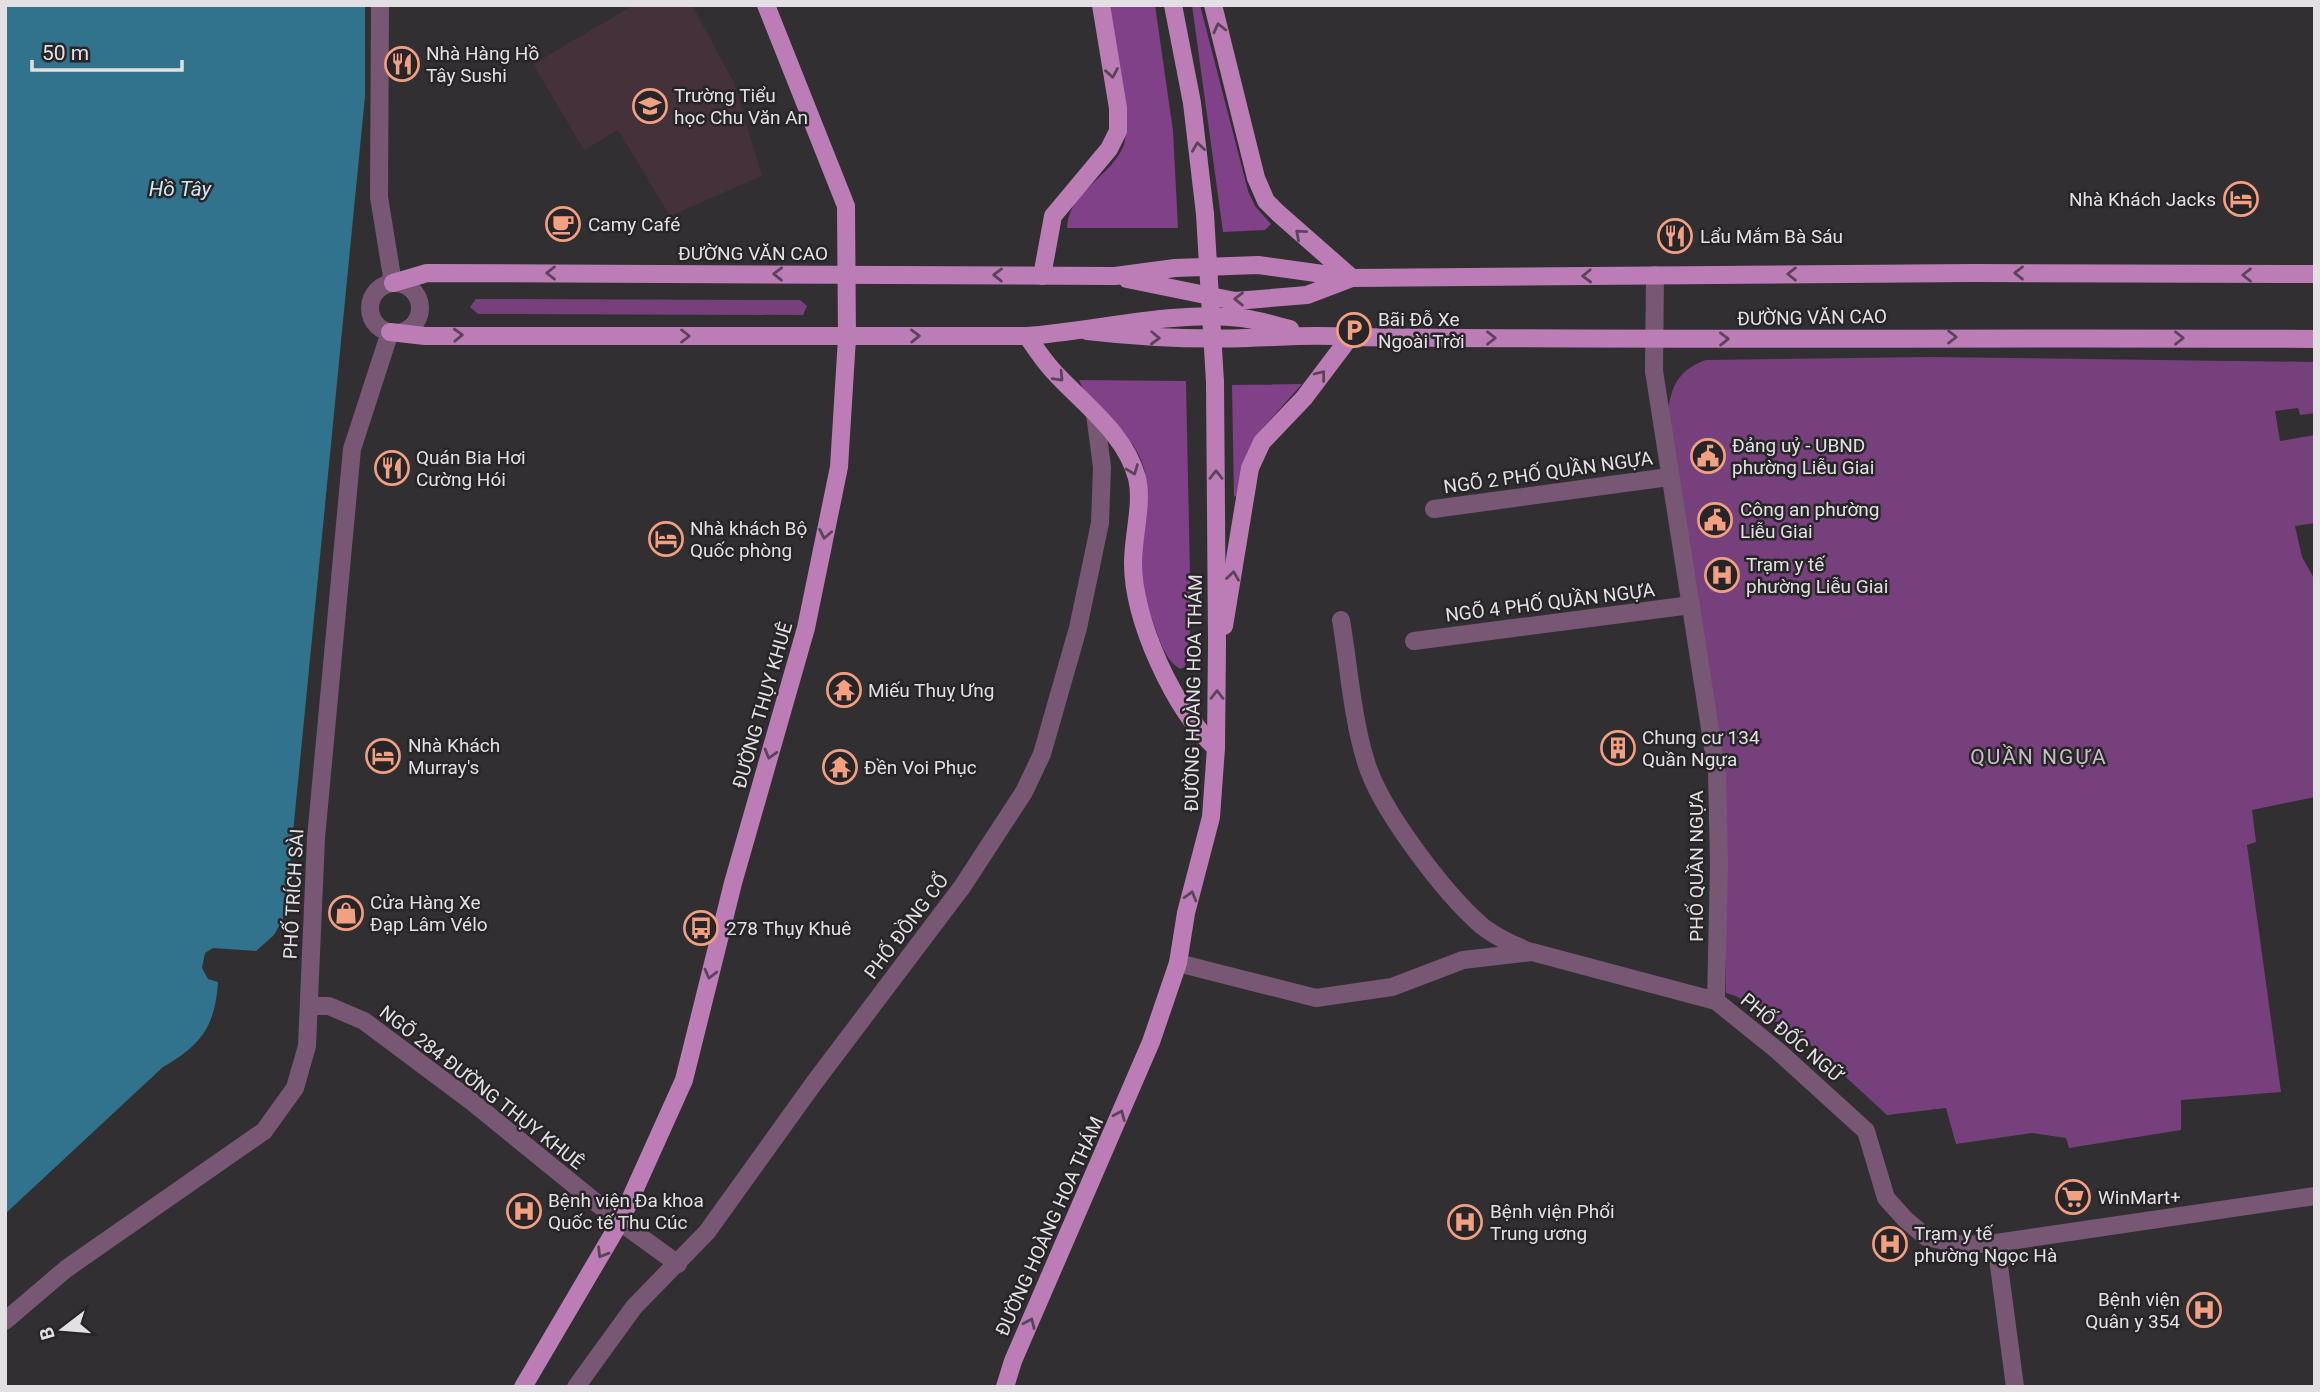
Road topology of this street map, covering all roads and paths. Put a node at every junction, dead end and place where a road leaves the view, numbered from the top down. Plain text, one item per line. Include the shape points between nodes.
1 (380, 5) edge
2 (766, 5) edge
3 (1101, 5) edge
4 (1173, 5) edge
5 (1213, 5) edge
6 (2315, 274) edge
7 (846, 275) junction
8 (1655, 275) junction
9 (1042, 276) junction
10 (1115, 276) junction
11 (1352, 278) junction
12 (393, 283) junction
13 (390, 332) junction
14 (1027, 336) junction
15 (1350, 337) junction
16 (847, 338) junction
17 (1656, 338) junction
18 (2315, 338) edge
19 (1095, 414) junction
20 (1668, 477) junction
21 (1434, 509) dead end
22 (1691, 605) junction
23 (1341, 620) dead end
24 (1414, 641) dead end
25 (1217, 642) junction
26 (1216, 748) junction
27 (1532, 952) junction
28 (1178, 963) junction
29 (1716, 1001) junction
30 (309, 1006) junction
31 (2315, 1196) edge
32 (620, 1222) junction
33 (1996, 1243) junction
34 (678, 1264) junction
35 (5, 1321) edge
36 (523, 1387) edge
37 (576, 1387) edge
38 (1005, 1387) edge
39 (2015, 1387) edge

1 - 12 street via 379,197
2 - 7 main road, ĐƯỜNG THỤY KHUÊ via 846,206
3 -> 9 main road via 1118,131 1109,149 1053,216
25 -> 4 main road, ĐƯỜNG HOÀNG HOA THÁM, bridge via 1215,382 1205,214 1192,103
11 -> 5 main road via 1266,201 1256,178
6 -> 8 main road, ĐƯỜNG VĂN CAO
9 -> 7 main road, ĐƯỜNG VĂN CAO
7 -> 12 main road, ĐƯỜNG VĂN CAO via 427,273
7 - 16 main road, ĐƯỜNG THỤY KHUÊ
8 -> 11 main road, ĐƯỜNG VĂN CAO
8 - 17 street, PHỐ QUẦN NGỰA
9 - 10 main road, ĐƯỜNG VĂN CAO
10 - 11 main road, ĐƯỜNG VĂN CAO via 1258,265
11 -> 10 main road, ĐƯỜNG VĂN CAO via 1307,295 1235,301
12 - 13 street via 378,289 370,302 376,325
12 - 13 street via 409,287 420,309 413,325 399,333
13 -> 16 main road, ĐƯỜNG VĂN CAO via 425,336
13 - 30 street, PHỐ TRÍCH SÀI via 352,449 316,838
14 -> 15 main road, ĐƯỜNG VĂN CAO via 1087,331 1153,338
16 -> 14 main road, ĐƯỜNG VĂN CAO
14 -> 19 main road
15 -> 17 main road, ĐƯỜNG VĂN CAO
25 -> 15 main road via 1227,620 1243,501 1262,442 1304,398
16 -> 32 main road, ĐƯỜNG THỤY KHUÊ via 839,467 806,628 733,883 684,1080
17 -> 18 main road, ĐƯỜNG VĂN CAO
17 - 20 street, PHỐ QUẦN NGỰA via 1654,371
19 -> 26 main road via 1123,445 1137,479 1133,567 1136,595 1155,653 1200,734
19 - 34 street, PHỐ ĐỒNG CỔ via 1102,467 1100,523 1074,641 1042,754 1024,792 962,887 707,1232
20 - 21 street, NGÕ 2 PHỐ QUẦN NGỰA
20 - 22 street, PHỐ QUẦN NGỰA
22 - 24 street, NGÕ 4 PHỐ QUẦN NGỰA
22 - 29 street, PHỐ QUẦN NGỰA via 1717,773
23 - 27 street via 1357,727 1379,793 1454,898 1500,939
26 -> 25 main road, ĐƯỜNG HOÀNG HOA THÁM
28 -> 26 main road, ĐƯỜNG HOÀNG HOA THÁM via 1211,817
27 - 28 street, PHỐ ĐỐC NGỮ via 1463,960 1392,987 1316,998
27 - 29 street, PHỐ ĐỐC NGỮ
38 -> 28 main road, ĐƯỜNG HOÀNG HOA THÁM via 1151,1042
29 - 33 street, PHỐ ĐỐC NGỮ via 1866,1131 1886,1198 1905,1219 1926,1237 1963,1245
30 - 32 street, NGÕ 284 ĐƯỜNG THỤY KHUÊ via 330,1006 364,1021
30 - 35 street, PHỐ TRÍCH SÀI via 302,1068 281,1111 264,1131 66,1269
31 - 33 street, PHỐ ĐỐC NGỮ
32 - 34 street, NGÕ 284 ĐƯỜNG THỤY KHUÊ
32 -> 36 main road, ĐƯỜNG THỤY KHUÊ
33 - 39 street
34 - 37 street, PHỐ ĐỒNG CỔ via 618,1327

